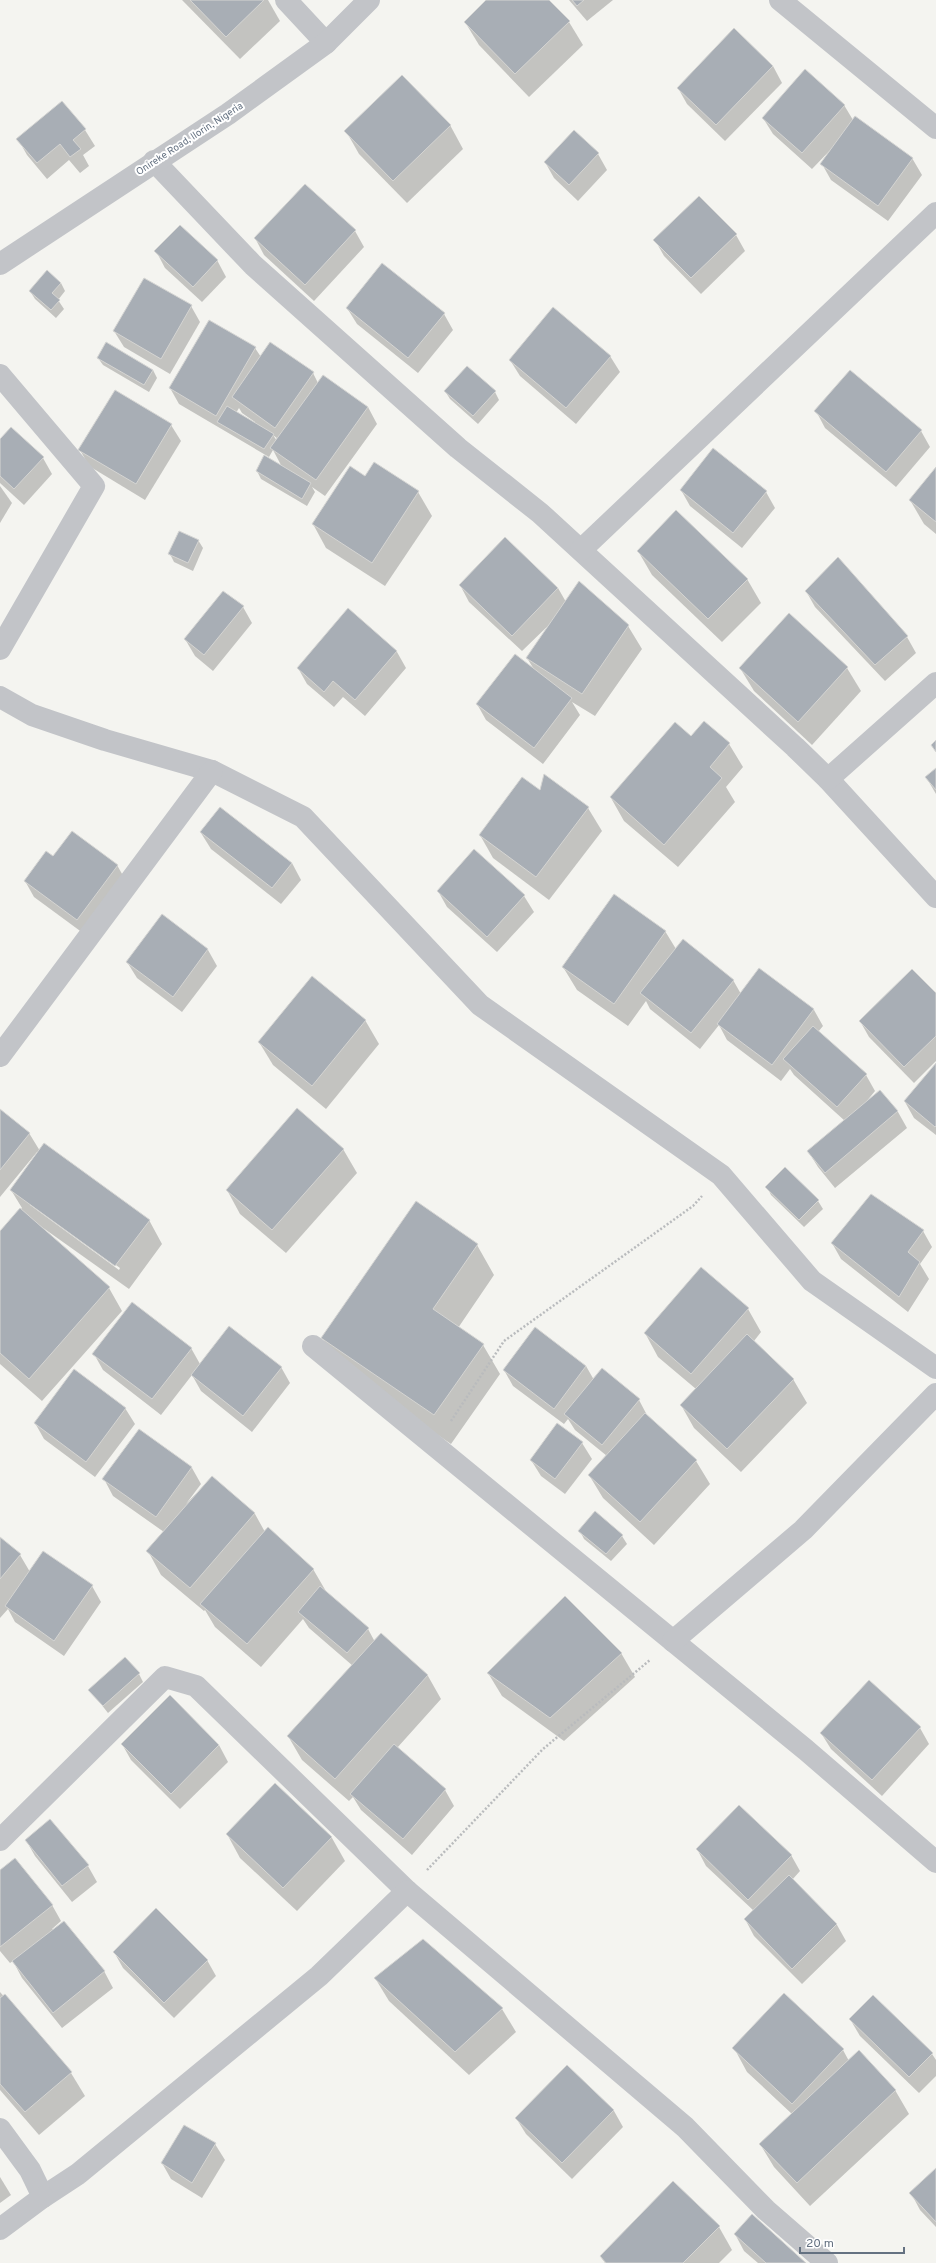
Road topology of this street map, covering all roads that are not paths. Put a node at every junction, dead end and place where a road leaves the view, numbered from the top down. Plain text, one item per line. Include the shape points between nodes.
1 (286, 0) edge
2 (369, 0) edge
3 (780, 0) edge
4 (326, 43) junction
5 (936, 128) edge
6 (154, 161) junction
7 (936, 213) edge
8 (0, 264) edge
9 (0, 375) edge
10 (581, 550) junction
11 (0, 649) edge
12 (936, 684) edge
13 (0, 697) edge
14 (212, 771) junction
15 (828, 779) junction
16 (936, 897) edge
17 (0, 1056) edge
18 (313, 1346) dead end
19 (936, 1368) edge
20 (936, 1394) edge
21 (673, 1641) junction
22 (0, 1840) edge
23 (936, 1862) edge
24 (407, 1891) junction
25 (0, 2129) edge
26 (43, 2197) junction
27 (0, 2229) edge
28 (826, 2263) edge

1 - 4 street
2 - 4 street, Onireke Road, Ilorin, Nigeria
3 - 5 street
4 - 6 street, Onireke Road, Ilorin, Nigeria via 228,114
6 - 8 street, Onireke Road, Ilorin, Nigeria
6 - 10 street via 253,265 458,448 540,513
7 - 10 street
9 - 11 street via 94,486
10 - 15 street
12 - 15 street
13 - 14 street via 32,714 105,740
14 - 17 street
14 - 19 street via 303,817 480,1005 721,1175 812,1281
15 - 16 street
18 - 21 street
20 - 21 street via 803,1530
21 - 23 street via 806,1750
22 - 24 street via 165,1677 196,1686
24 - 26 street via 319,1976 78,2174
24 - 28 street via 685,2127 766,2210
25 - 26 street via 30,2170
26 - 27 street

